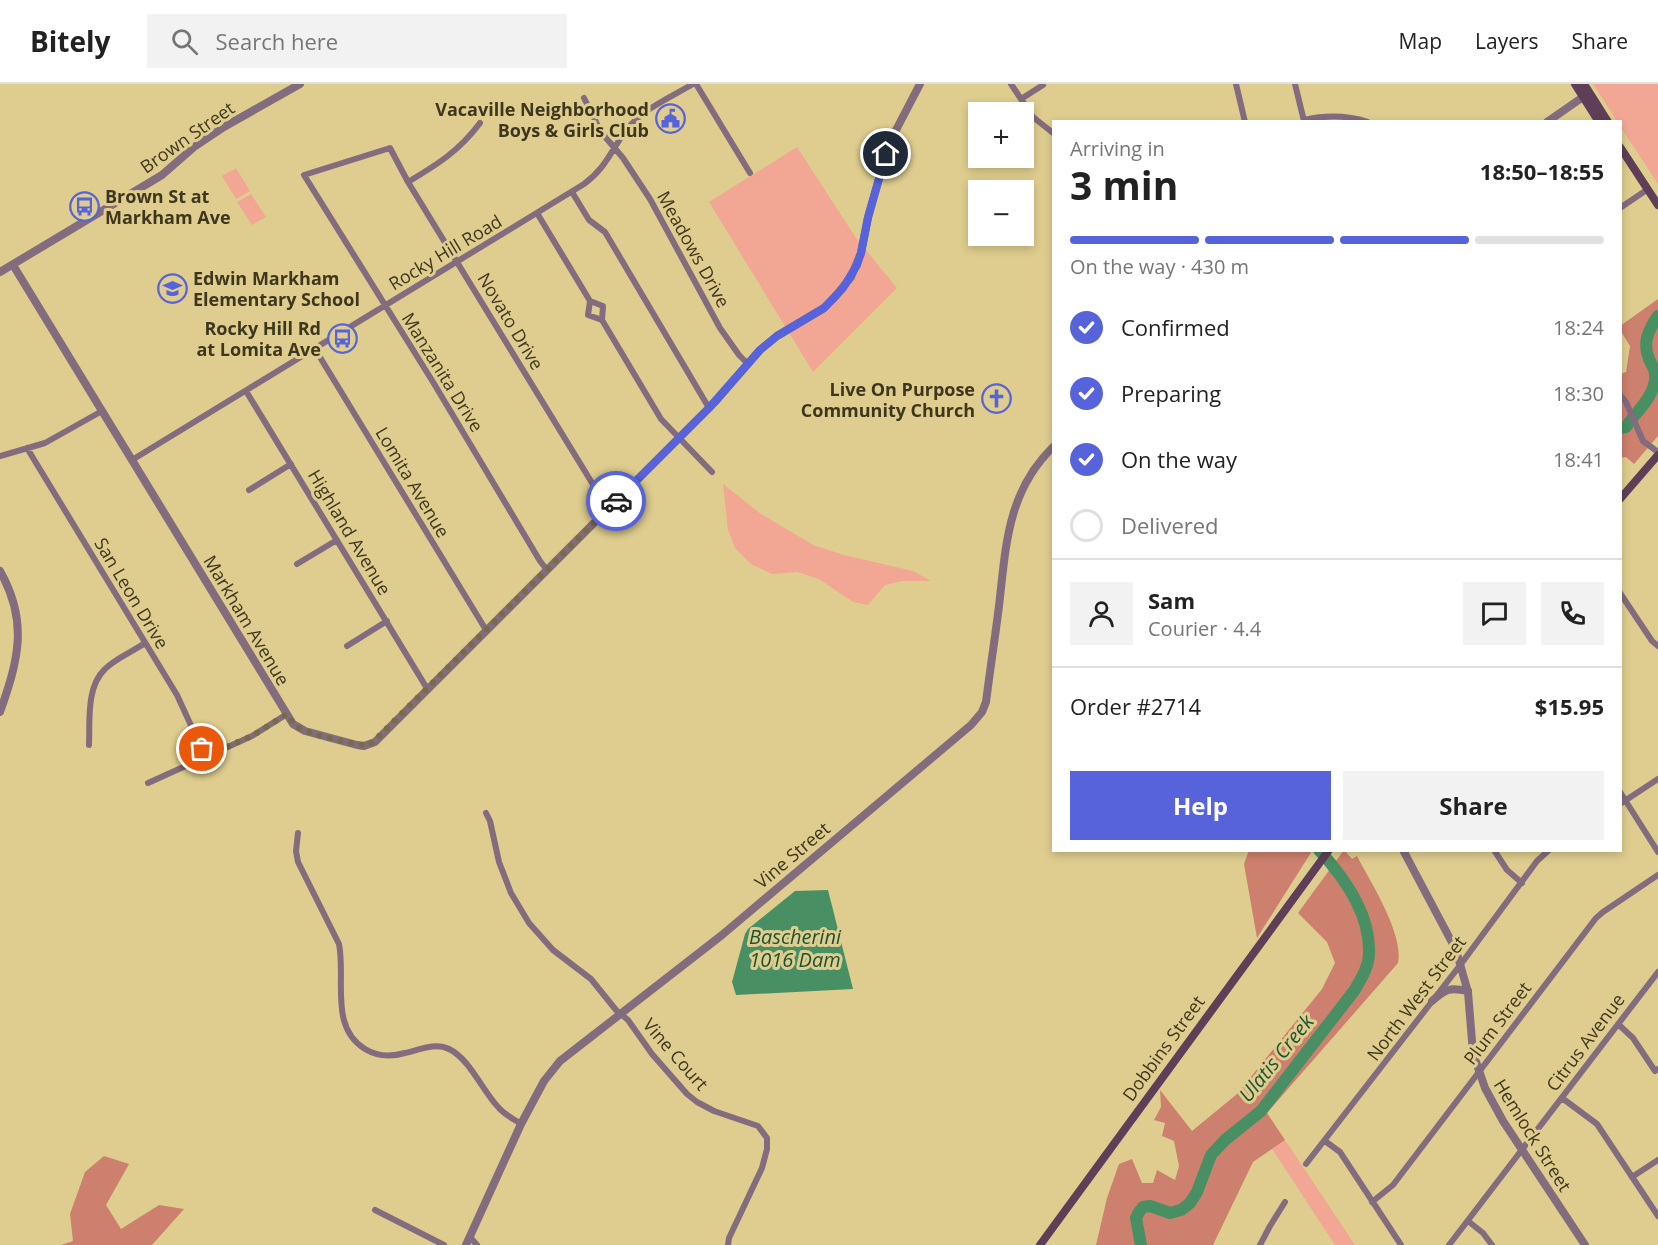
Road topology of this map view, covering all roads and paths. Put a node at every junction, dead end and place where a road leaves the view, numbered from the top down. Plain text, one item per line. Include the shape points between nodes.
1 (300, 84) edge
2 (694, 84) edge
3 (920, 84) edge
4 (1011, 84) edge
5 (1236, 84) edge
6 (1295, 84) edge
7 (1575, 84) edge
8 (1584, 84) edge
9 (1043, 85) edge
10 (1583, 97) junction
11 (584, 98) dead end
12 (1021, 99) junction
13 (1245, 120) edge
14 (1304, 120) edge
15 (1308, 120) edge
16 (1362, 120) edge
17 (1550, 120) edge
18 (1598, 120) edge
19 (1607, 120) edge
20 (480, 123) dead end
21 (1052, 132) edge
22 (390, 148) joint
23 (615, 149) junction
24 (1622, 150) edge
25 (750, 173) dead end
26 (408, 182) junction
27 (1648, 189) junction
28 (572, 192) junction
29 (1658, 206) edge
30 (1622, 207) edge
31 (537, 213) junction
32 (457, 262) junction
33 (13, 265) junction
34 (0, 272) edge
35 (590, 301) junction
36 (385, 306) junction
37 (602, 320) junction
38 (315, 349) junction
39 (747, 363) junction
40 (246, 391) junction
41 (1622, 397) edge
42 (709, 408) junction
43 (102, 411) junction
44 (679, 438) junction
45 (27, 448) junction
46 (1052, 448) edge
47 (1658, 454) edge
48 (0, 456) edge
49 (132, 460) junction
50 (291, 464) junction
51 (712, 472) dead end
52 (249, 490) dead end
53 (1622, 497) edge
54 (608, 509) junction
55 (337, 540) junction
56 (297, 564) dead end
57 (547, 570) junction
58 (0, 571) edge
59 (1622, 596) edge
60 (387, 621) junction
61 (486, 630) junction
62 (145, 643) junction
63 (347, 646) dead end
64 (1658, 646) edge
65 (428, 690) junction
66 (0, 712) edge
67 (287, 714) junction
68 (89, 746) dead end
69 (205, 756) junction
70 (1658, 779) edge
71 (148, 783) dead end
72 (1623, 802) edge
73 (486, 813) dead end
74 (298, 833) dead end
75 (1327, 852) edge
76 (1404, 852) edge
77 (1495, 852) edge
78 (1547, 852) edge
79 (1658, 852) edge
80 (1658, 875) edge
81 (1522, 883) junction
82 (1461, 964) junction
83 (1658, 972) edge
84 (1468, 991) junction
85 (1432, 1000) junction
86 (622, 1014) junction
87 (1618, 1024) junction
88 (1658, 1069) edge
89 (1478, 1073) junction
90 (1562, 1098) junction
91 (521, 1124) junction
92 (1325, 1141) junction
93 (1522, 1148) junction
94 (1658, 1160) edge
95 (1306, 1164) dead end
96 (1632, 1177) junction
97 (1285, 1202) dead end
98 (1372, 1202) junction
99 (375, 1210) dead end
100 (1658, 1216) edge
101 (1468, 1221) junction
102 (468, 1241) edge
103 (444, 1245) edge
104 (477, 1245) edge
105 (728, 1245) edge
106 (1040, 1245) edge
107 (1260, 1245) edge
108 (1401, 1245) edge
109 (1449, 1245) edge
110 (1492, 1245) edge
111 (1585, 1245) edge

1 - 33 street, Brown Street via 224,127 171,169
2 - 23 street, Rocky Hill Road via 643,114
2 - 25 street
3 - 39 street, Markham Avenue via 886,154 861,253 851,277 824,308 777,336
4 - 12 street
5 - 13 street
6 - 14 street
7 - 10 main road
8 - 19 main road
9 - 12 street
10 - 17 street
10 - 18 main road
11 - 23 street, Meadows Drive via 601,132
12 - 21 street via 1033,117
15 - 16 street via 1326,116
20 - 26 street via 446,159
22 - 26 street, Novato Drive
22 - 36 street, Manzanita Drive via 304,175
23 - 28 street, Rocky Hill Road via 600,171
23 - 39 street, Meadows Drive via 650,199 720,328
24 - 27 main road
26 - 32 street, Novato Drive
27 - 29 main road
27 - 30 street
28 - 31 street, Rocky Hill Road
28 - 42 street via 589,220 605,232
31 - 32 street, Rocky Hill Road
31 - 35 street
32 - 36 street, Rocky Hill Road
32 - 54 street, Novato Drive
33 - 34 street, Brown Street
33 - 43 street, Markham Avenue
35 - 37 street via 603,306
35 - 37 street via 588,315
36 - 38 street, Rocky Hill Road
36 - 57 street, Manzanita Drive
37 - 44 street via 661,419
38 - 40 street, Rocky Hill Road
38 - 61 street, Lomita Avenue
39 - 42 street, Markham Avenue
40 - 49 street, Rocky Hill Road
40 - 50 street, Highland Avenue
41 - 47 street via 1643,441
42 - 44 street, Markham Avenue
43 - 45 street via 50,441
43 - 49 street, Markham Avenue
44 - 51 street
44 - 54 street, Markham Avenue
45 - 48 street
45 - 62 street, San Leon Drive
46 - 86 street, Vine Street via 1026,482 1011,519 982,712 722,935
47 - 53 main road
49 - 67 street, Markham Avenue
50 - 52 street
50 - 55 street, Highland Avenue
54 - 57 street, Markham Avenue
55 - 56 street
55 - 60 street, Highland Avenue
57 - 61 street, Markham Avenue
58 - 66 street via 13,597 19,641 14,674
59 - 64 street
60 - 63 street
60 - 65 street, Highland Avenue
61 - 65 street, Markham Avenue
62 - 68 street via 99,676 92,694
62 - 69 street, San Leon Drive via 177,695
65 - 67 street, Markham Avenue via 375,742 364,746 305,731
67 - 69 street via 252,736
69 - 71 street
70 - 72 street
72 - 79 street
73 - 86 street, Vine Court via 499,862 519,910 553,950 584,974
74 - 91 street via 296,851 300,867 339,944 341,1008 349,1034 362,1048 382,1056 431,1046 449,1048 498,1108
75 - 106 main road, Dobbins Street
76 - 82 street, Hemlock Street
77 - 81 street
78 - 81 street, North West Street
80 - 89 street, Plum Street via 1596,918
81 - 82 street, North West Street
82 - 84 street, Hemlock Street
82 - 85 street, North West Street
83 - 87 street, Citrus Avenue
84 - 85 street via 1451,988
84 - 89 street, Hemlock Street via 1470,1033
85 - 92 street, North West Street
86 - 91 street, Vine Street via 560,1061 544,1081
86 - 105 street, Vine Court via 687,1094 714,1111 758,1126 766,1138 762,1168
87 - 88 street via 1633,1038 1655,1071
87 - 90 street, Citrus Avenue
89 - 93 street, Hemlock Street via 1492,1104
89 - 98 street, Plum Street via 1393,1185
90 - 93 street, Citrus Avenue
90 - 96 street via 1596,1124
91 - 102 street, Vine Street
92 - 95 street, North West Street
92 - 98 street via 1340,1152
93 - 101 street, Citrus Avenue
93 - 111 street, Hemlock Street
94 - 96 street
96 - 100 street
97 - 107 street
98 - 108 street
99 - 103 street
101 - 109 street, Citrus Avenue
101 - 110 street
102 - 104 street

